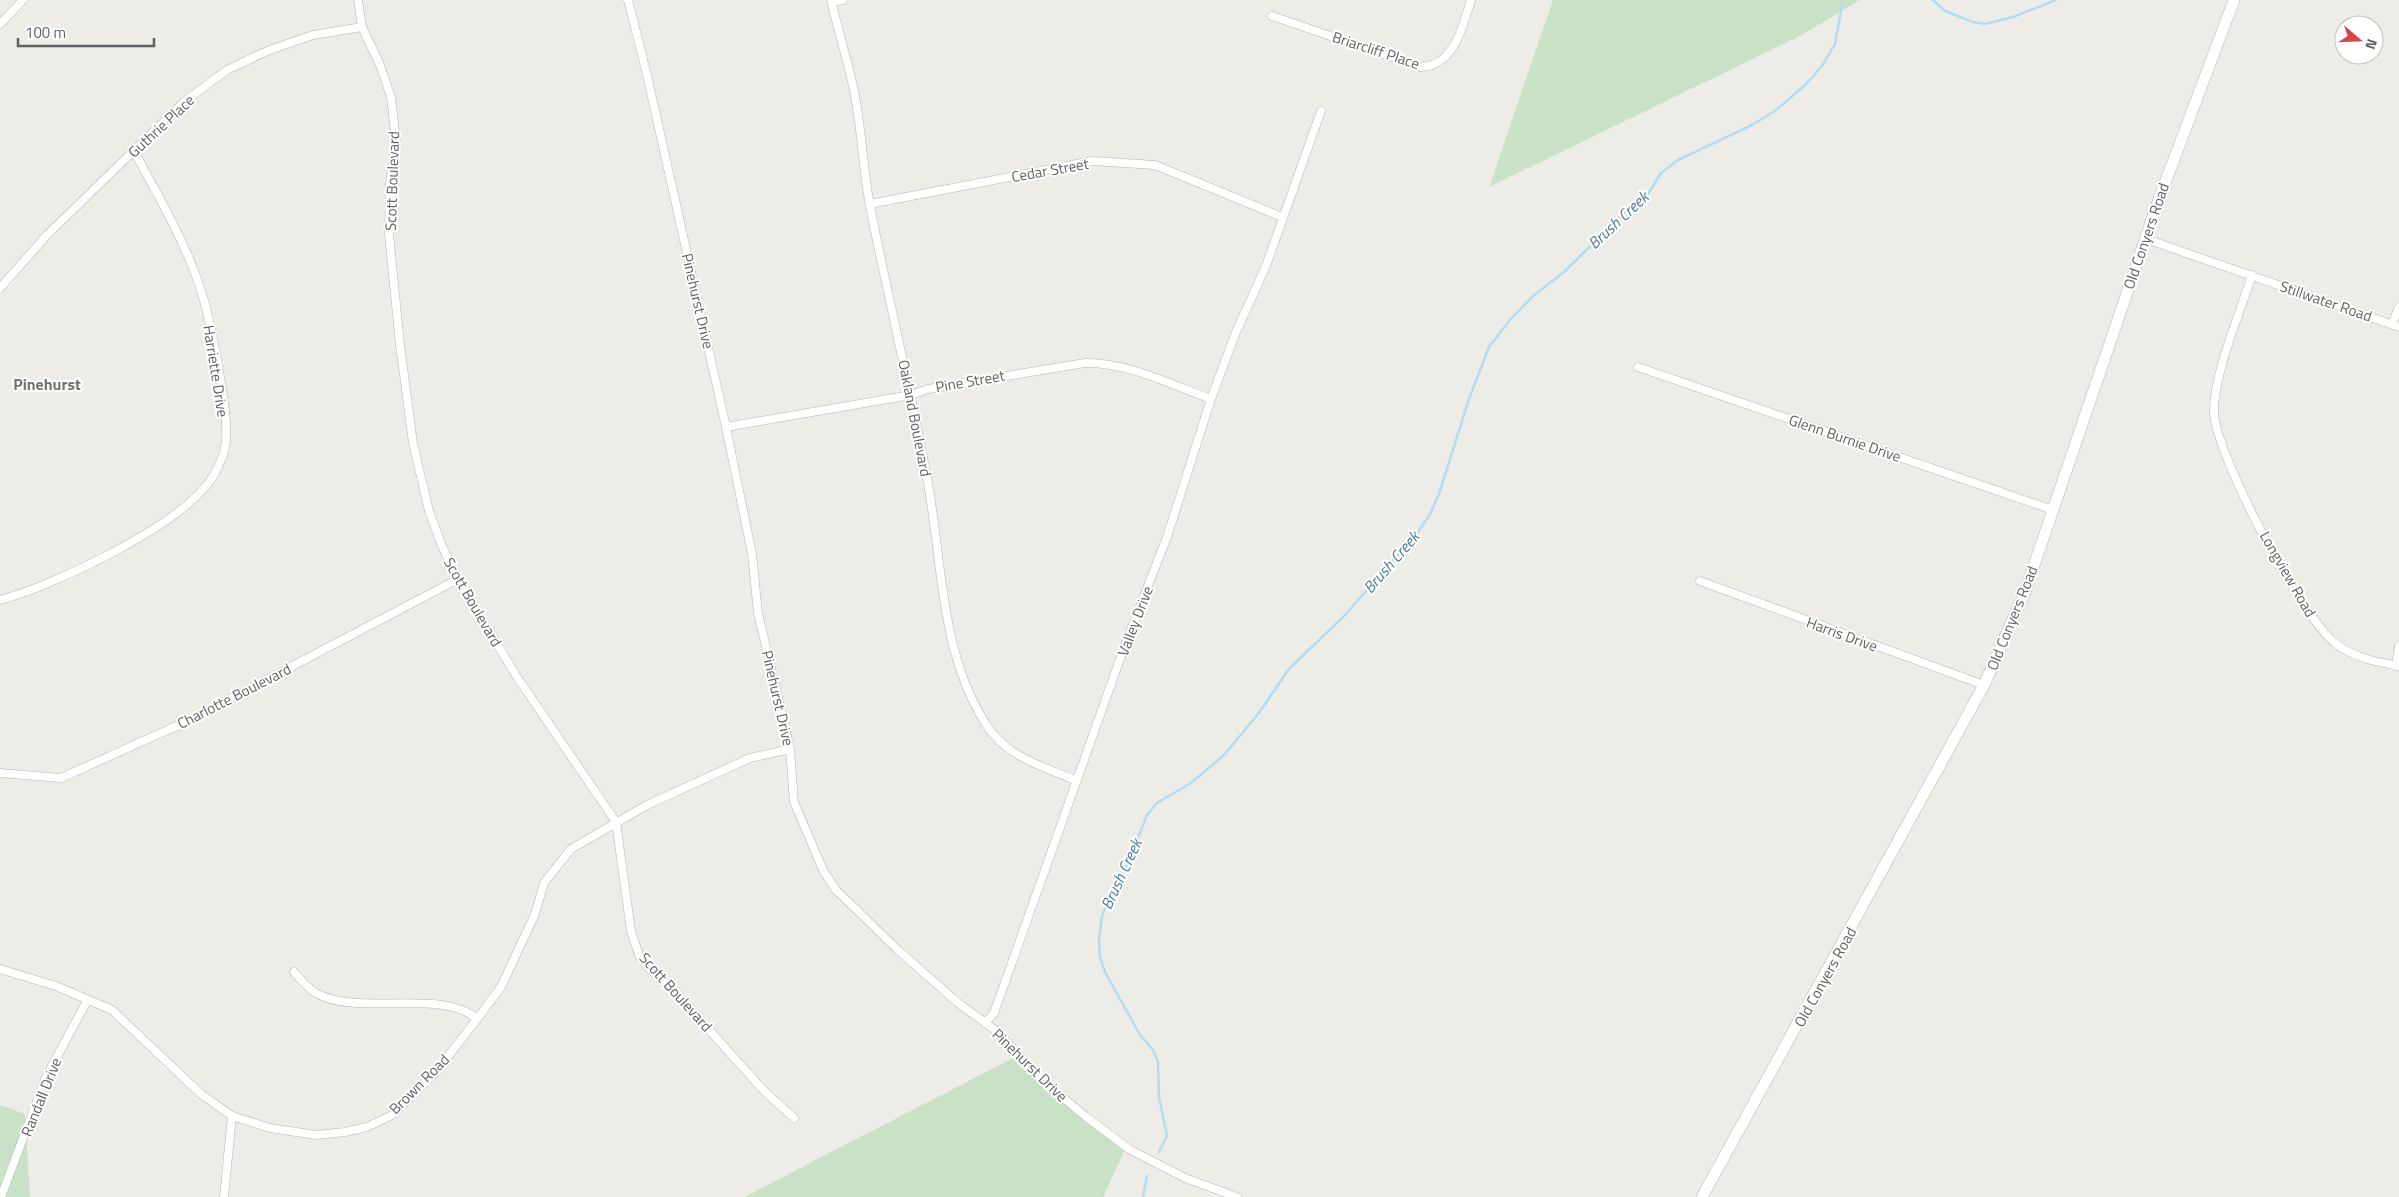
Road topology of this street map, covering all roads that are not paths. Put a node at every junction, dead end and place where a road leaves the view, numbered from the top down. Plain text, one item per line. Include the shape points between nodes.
1 (23, 0) edge
2 (358, 0) edge
3 (628, 0) edge
4 (843, 0) edge
5 (1471, 0) edge
6 (2234, 0) edge
7 (832, 1) edge
8 (1272, 16) dead end
9 (0, 24) edge
10 (362, 27) junction
11 (1322, 111) dead end
12 (134, 151) junction
13 (870, 204) junction
14 (1282, 217) junction
15 (2146, 238) junction
16 (2252, 275) junction
17 (0, 288) edge
18 (2399, 307) edge
19 (2395, 326) edge
20 (1638, 367) dead end
21 (912, 395) junction
22 (1211, 399) junction
23 (726, 427) junction
24 (2053, 510) junction
25 (458, 579) junction
26 (1700, 581) dead end
27 (0, 600) edge
28 (2399, 646) edge
29 (2398, 666) edge
30 (1984, 686) junction
31 (790, 749) junction
32 (0, 773) edge
33 (1077, 780) junction
34 (616, 822) junction
35 (0, 969) edge
36 (294, 972) dead end
37 (87, 1001) junction
38 (477, 1019) junction
39 (985, 1023) junction
40 (232, 1116) junction
41 (794, 1118) dead end
42 (1, 1197) edge
43 (224, 1197) edge
44 (1237, 1197) edge
45 (1702, 1197) edge

1 - 9 street
2 - 10 street, Scott Boulevard
3 - 23 street, Pinehurst Drive
4 - 7 street
5 - 8 street, Briarcliff Place via 1450,53 1434,66 1421,67
6 - 15 street, Old Conyers Road
7 - 13 street, Oakland Boulevard via 855,95
10 - 12 street, Guthrie Place via 313,35 267,51 227,70 185,101
10 - 25 street, Scott Boulevard via 391,97 396,140 390,184 389,234 413,442 429,511
11 - 14 street, Valley Drive
12 - 17 street, Guthrie Place via 47,235
12 - 27 street, Harriette Drive via 172,222 196,277 213,340 224,400 224,453 209,482 184,507 162,522 112,553 27,593
13 - 14 street, Cedar Street via 1092,161 1155,165
13 - 21 street, Oakland Boulevard
14 - 22 street, Valley Drive via 1266,266 1236,332
15 - 16 street, Stillwater Road
15 - 24 street, Old Conyers Road
16 - 19 street, Stillwater Road
16 - 29 street, Longview Road via 2215,390 2214,415 2220,442 2302,605 2323,632 2349,652 2370,661
18 - 19 street
20 - 24 street, Glenn Burnie Drive
21 - 22 street, Pine Street via 978,380 1099,363 1142,374
21 - 23 street, Pine Street
21 - 33 street, Oakland Boulevard via 949,631 968,689 987,726 1004,747 1022,758
22 - 33 street, Valley Drive via 1167,537
23 - 31 street, Pinehurst Drive via 752,554 758,613
24 - 30 street, Old Conyers Road via 2025,592
25 - 32 street, Charlotte Boulevard via 192,719 61,778
25 - 34 street, Scott Boulevard via 517,677
26 - 30 street, Harris Drive
28 - 29 street
30 - 45 street, Old Conyers Road
31 - 34 street, Brown Road via 750,758 635,810
31 - 39 street, Pinehurst Drive via 794,802 823,870 836,890 898,950
33 - 39 street, Valley Drive via 994,1013
34 - 38 street, Brown Road via 571,849 544,883 535,914 500,987
34 - 41 street, Scott Boulevard via 631,931 639,955 678,994 764,1092
35 - 37 street, Brown Road via 56,986
36 - 38 street via 314,993 331,999 364,1004 437,1005 470,1012
37 - 40 street, Brown Road via 112,1010 201,1094
37 - 42 street, Randall Drive via 46,1077
38 - 40 street, Brown Road via 435,1073 392,1115 367,1126 345,1132 316,1134 270,1128
39 - 44 street, Pinehurst Drive via 998,1032 1041,1079 1129,1149 1185,1178
40 - 43 street

